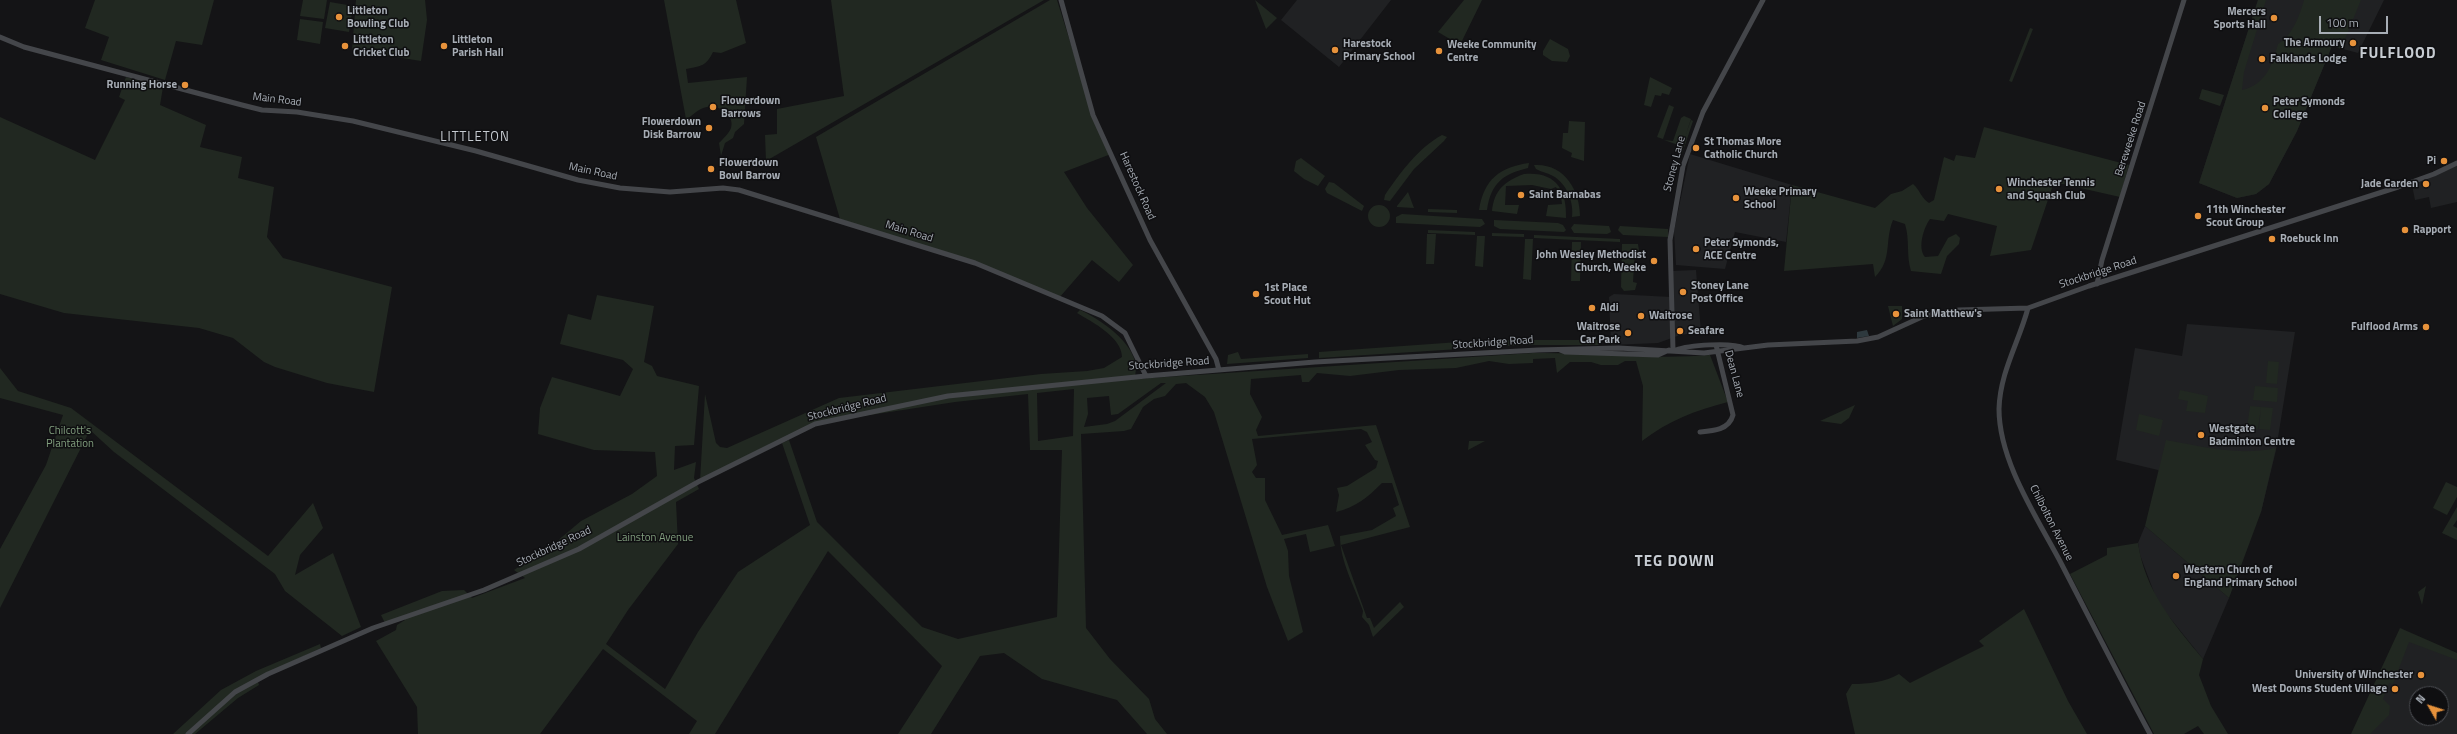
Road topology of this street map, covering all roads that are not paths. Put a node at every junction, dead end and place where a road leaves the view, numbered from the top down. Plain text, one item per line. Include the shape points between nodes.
1 (1061, 0) edge
2 (1763, 0) edge
3 (2184, 0) edge
4 (0, 37) edge
5 (2457, 158) edge
6 (2457, 163) edge
7 (2450, 166) junction
8 (2097, 284) junction
9 (2028, 308) junction
10 (1716, 345) junction
11 (1744, 348) junction
12 (1673, 350) junction
13 (1717, 352) junction
14 (1219, 370) junction
15 (1146, 376) junction
16 (1700, 432) dead end
17 (188, 734) edge
18 (2150, 734) edge

1 - 14 main road, Harestock Road via 1093,115 1150,240 1196,321
2 - 12 main road, Stoney Lane via 1703,112 1683,166 1670,240
3 - 8 main road, Bereweeke Road via 2102,260
4 - 15 main road, Main Road via 24,47 262,110 297,112 353,121 476,151 578,180 644,191 680,192 722,188 739,190 975,262 1102,316 1125,333
5 - 7 main road, Stockbridge Road
6 - 7 main road, Stockbridge Road
7 - 8 main road, Stockbridge Road via 2426,178
8 - 9 main road, Stockbridge Road
9 - 11 main road, Stockbridge Road via 1966,309 1924,316 1878,337 1857,341
9 - 18 main road, Chilbolton Avenue via 2009,358 2000,392 2003,444 2034,512
10 - 11 main road, Stockbridge Road via 1738,345
10 - 12 main road, Stockbridge Road
10 - 13 main road, Dean Lane
11 - 13 main road, Stockbridge Road via 1739,351
12 - 13 main road, Stockbridge Road via 1681,353
12 - 14 main road, Stockbridge Road via 1600,348 1315,362
13 - 16 main road, Dean Lane via 1733,415 1729,423 1722,428
14 - 15 main road, Stockbridge Road
15 - 17 main road, Stockbridge Road via 948,396 815,424 698,482 579,549 484,590 373,628 268,674 235,692

